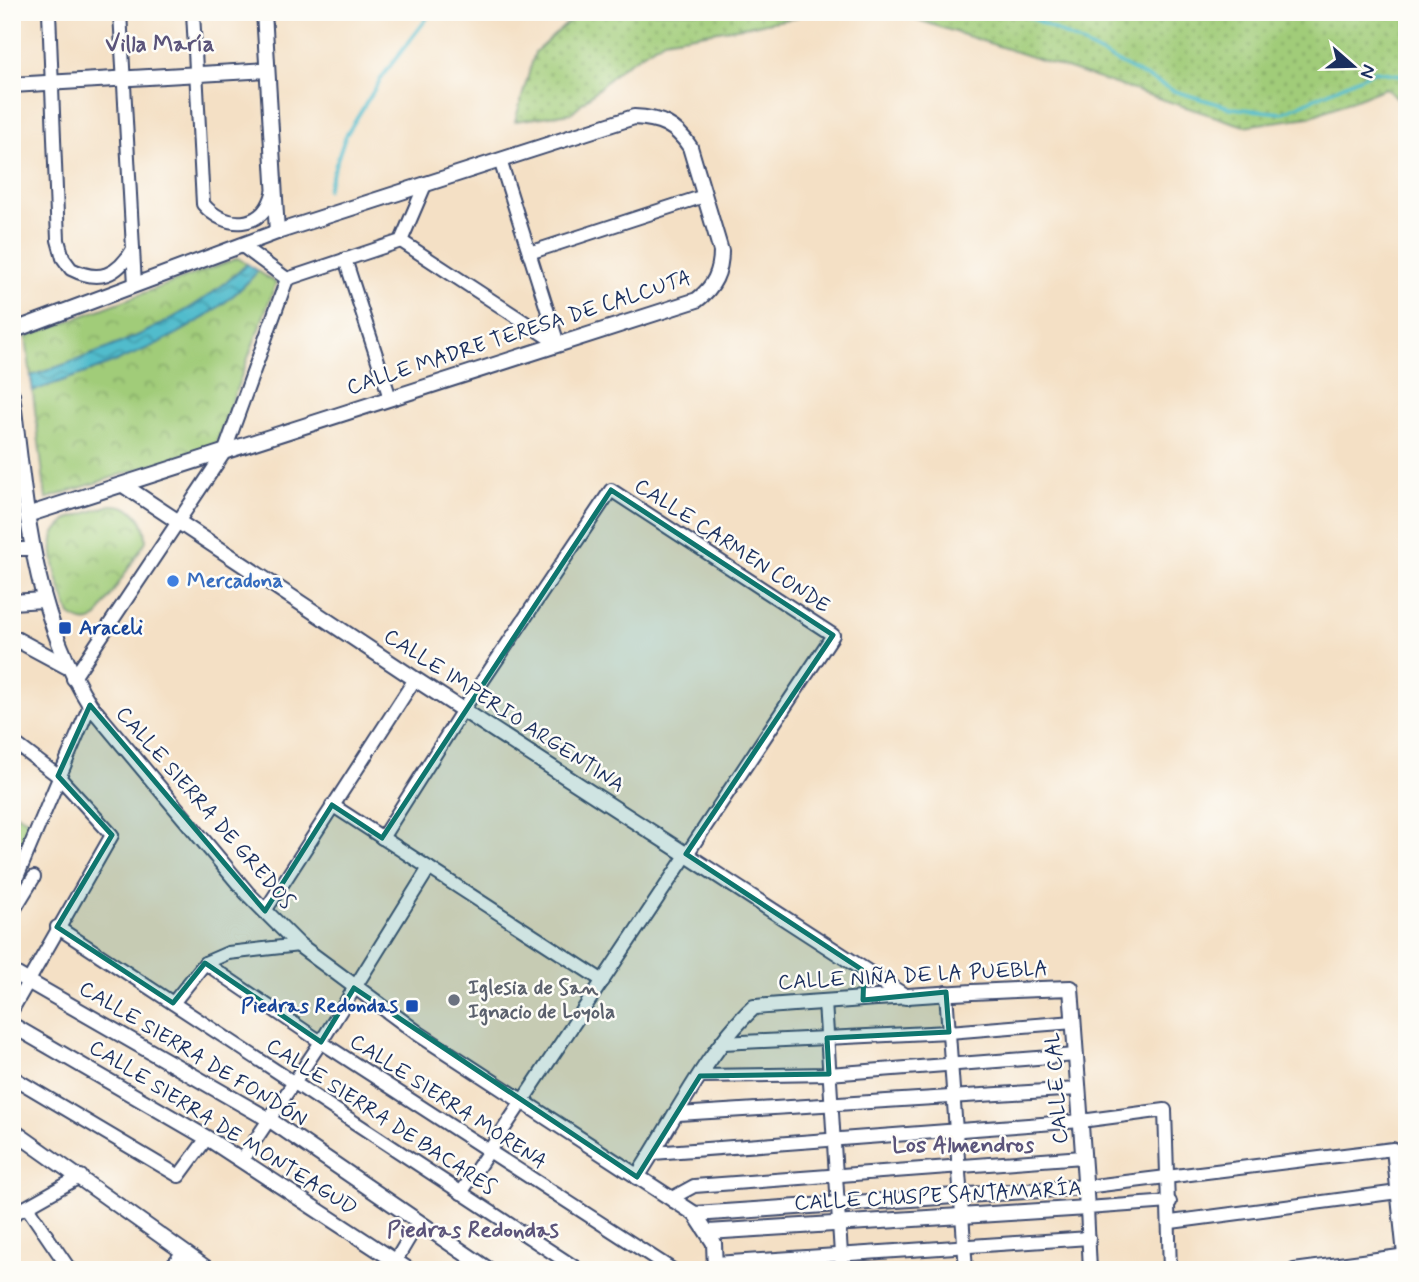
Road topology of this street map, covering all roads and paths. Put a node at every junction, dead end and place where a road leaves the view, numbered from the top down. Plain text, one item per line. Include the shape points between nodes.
1 (49, 12) edge
2 (120, 12) edge
3 (193, 12) edge
4 (264, 12) edge
5 (267, 70) junction
6 (196, 74) junction
7 (123, 78) junction
8 (53, 82) junction
9 (12, 85) edge
10 (500, 160) junction
11 (425, 185) junction
12 (274, 190) junction
13 (704, 196) junction
14 (277, 232) junction
15 (401, 241) junction
16 (241, 245) junction
17 (133, 250) junction
18 (528, 253) junction
19 (345, 259) junction
20 (287, 278) junction
21 (135, 285) junction
22 (12, 331) edge
23 (558, 344) junction
24 (12, 394) edge
25 (390, 398) junction
26 (13, 414) edge
27 (15, 437) edge
28 (224, 453) junction
29 (17, 468) edge
30 (123, 485) junction
31 (27, 516) junction
32 (179, 522) junction
33 (12, 549) edge
34 (32, 549) junction
35 (43, 600) junction
36 (12, 603) edge
37 (12, 638) edge
38 (70, 672) junction
39 (415, 679) junction
40 (90, 705) junction
41 (463, 710) junction
42 (12, 741) edge
43 (58, 776) junction
44 (332, 805) junction
45 (382, 838) junction
46 (686, 854) junction
47 (429, 868) junction
48 (33, 877) dead end
49 (12, 889) edge
50 (265, 911) junction
51 (12, 913) edge
52 (57, 927) junction
53 (299, 945) junction
54 (205, 963) junction
55 (864, 971) junction
56 (12, 972) edge
57 (28, 981) junction
58 (603, 981) junction
59 (354, 988) junction
60 (1072, 988) joint
61 (946, 992) junction
62 (906, 997) junction
63 (863, 1000) junction
64 (824, 1002) junction
65 (173, 1003) junction
66 (12, 1010) edge
67 (1074, 1022) junction
68 (12, 1025) edge
69 (949, 1032) junction
70 (827, 1038) junction
71 (321, 1042) junction
72 (723, 1043) junction
73 (1076, 1055) junction
74 (951, 1066) junction
75 (829, 1074) junction
76 (700, 1076) junction
77 (12, 1077) edge
78 (294, 1084) junction
79 (1079, 1089) junction
80 (954, 1097) junction
81 (524, 1101) junction
82 (831, 1106) junction
83 (678, 1114) junction
84 (270, 1119) junction
85 (1081, 1121) junction
86 (12, 1130) edge
87 (956, 1130) junction
88 (207, 1138) junction
89 (834, 1139) junction
90 (489, 1151) junction
91 (653, 1153) junction
92 (1083, 1157) junction
93 (242, 1160) junction
94 (959, 1165) junction
95 (836, 1174) junction
96 (81, 1177) junction
97 (637, 1177) junction
98 (1169, 1179) junction
99 (1085, 1187) junction
100 (461, 1192) junction
101 (1398, 1192) junction
102 (961, 1194) junction
103 (673, 1201) junction
104 (1170, 1202) junction
105 (838, 1203) junction
106 (27, 1207) junction
107 (1087, 1208) junction
108 (695, 1214) junction
109 (12, 1215) edge
110 (962, 1217) junction
111 (1171, 1222) junction
112 (418, 1223) junction
113 (839, 1223) junction
114 (708, 1232) junction
115 (1089, 1238) junction
116 (965, 1247) junction
117 (183, 1252) junction
118 (841, 1254) junction
119 (1406, 1255) edge
120 (393, 1265) edge
121 (715, 1266) edge
122 (70, 1270) edge
123 (169, 1270) edge
124 (209, 1270) edge
125 (409, 1270) edge
126 (489, 1270) edge
127 (579, 1270) edge
128 (673, 1270) edge
129 (842, 1270) edge
130 (966, 1270) edge
131 (1091, 1270) edge
132 (1170, 1270) edge
133 (1294, 1270) edge

1 - 8 street
2 - 7 street
3 - 6 street
4 - 5 street
5 - 6 street
5 - 12 street
6 - 7 street
6 - 12 street via 204,204 220,219 241,224 262,214
7 - 8 street
7 - 17 street
8 - 9 street
8 - 17 street via 58,240 63,258 71,270 101,277 118,271
10 - 11 street, CALLE MADRE TERESA DE CALCUTA
10 - 13 street, CALLE MADRE TERESA DE CALCUTA via 634,117 654,118 672,126 690,147
10 - 18 street
11 - 14 street, CALLE MADRE TERESA DE CALCUTA
11 - 15 street
12 - 14 street
13 - 18 street
13 - 23 street, CALLE MADRE TERESA DE CALCUTA via 721,251 721,265 709,291 697,300
14 - 16 street, CALLE MADRE TERESA DE CALCUTA
15 - 19 street
15 - 23 street
16 - 20 street
16 - 21 street, CALLE MADRE TERESA DE CALCUTA
17 - 21 street
18 - 23 street
19 - 20 street
19 - 25 street
20 - 28 street
21 - 22 street, CALLE MADRE TERESA DE CALCUTA
23 - 25 street, CALLE MADRE TERESA DE CALCUTA
24 - 26 street, CALLE SIERRA DE GREDOS
25 - 28 street, CALLE MADRE TERESA DE CALCUTA
26 - 27 street, CALLE SIERRA DE GREDOS
27 - 29 street, CALLE SIERRA DE GREDOS
28 - 30 street, CALLE MADRE TERESA DE CALCUTA
28 - 32 street
29 - 31 street, CALLE SIERRA DE GREDOS
30 - 31 street, CALLE MADRE TERESA DE CALCUTA
30 - 32 street, CALLE IMPERIO ARGENTINA
31 - 34 street, CALLE SIERRA DE GREDOS
32 - 38 street
32 - 39 street, CALLE IMPERIO ARGENTINA
33 - 34 street
34 - 35 street, CALLE SIERRA DE GREDOS
35 - 36 street
35 - 38 street, CALLE SIERRA DE GREDOS
37 - 38 street
38 - 40 street, CALLE SIERRA DE GREDOS
39 - 41 street, CALLE IMPERIO ARGENTINA
39 - 44 street
40 - 43 street
40 - 50 street, CALLE SIERRA DE GREDOS
41 - 45 street
41 - 46 street, CALLE IMPERIO ARGENTINA
41 - 46 street, CALLE CARMEN CONDE via 611,490 833,635
42 - 43 street
43 - 49 street
43 - 52 street via 112,835
44 - 45 street
44 - 50 street
45 - 47 street
46 - 55 street, CALLE IMPERIO ARGENTINA
46 - 58 street
47 - 58 street
47 - 59 street
48 - 51 street
50 - 53 street, CALLE SIERRA DE GREDOS
52 - 57 street
52 - 65 street, CALLE SIERRA DE BACARES
53 - 54 street via 229,953
53 - 59 street, CALLE SIERRA DE GREDOS
54 - 65 street
54 - 71 street, CALLE SIERRA MORENA
55 - 62 street, CALLE IMPERIO ARGENTINA
55 - 63 street
56 - 57 street, CALLE SIERRA DE FONDÓN
57 - 66 street
57 - 84 street, CALLE SIERRA DE FONDÓN
58 - 81 street
59 - 71 street
59 - 81 street, CALLE SIERRA DE GREDOS
60 - 61 street, CALLE NIÑA DE LA PUEBLA
60 - 67 street, CALLE CAL
61 - 62 street, CALLE NIÑA DE LA PUEBLA
61 - 69 street
62 - 63 street, CALLE NIÑA DE LA PUEBLA
63 - 64 street, CALLE NIÑA DE LA PUEBLA
64 - 70 street
64 - 72 street, CALLE NIÑA DE LA PUEBLA via 754,1007
65 - 78 street, CALLE SIERRA DE BACARES
67 - 69 street
67 - 73 street, CALLE CAL
68 - 88 street, CALLE SIERRA DE MONTEAGUD
69 - 70 street
69 - 74 street
70 - 72 street
70 - 75 street
71 - 78 street
71 - 90 street, CALLE SIERRA MORENA
72 - 76 street, CALLE NIÑA DE LA PUEBLA
73 - 74 street
73 - 79 street, CALLE CAL
74 - 75 street
74 - 80 street
75 - 76 street
75 - 82 street
76 - 83 street, CALLE NIÑA DE LA PUEBLA
77 - 88 street via 179,1176
78 - 84 street
78 - 100 street, CALLE SIERRA DE BACARES
79 - 80 street
79 - 85 street, CALLE CAL
80 - 82 street
80 - 87 street
81 - 90 street
81 - 97 street, CALLE SIERRA DE GREDOS
82 - 83 street
82 - 89 street
83 - 91 street, CALLE NIÑA DE LA PUEBLA
84 - 93 street
84 - 112 street, CALLE SIERRA DE FONDÓN
85 - 87 street
85 - 92 street, CALLE CAL
85 - 98 street via 1165,1110
86 - 96 street
87 - 89 street
87 - 94 street
88 - 93 street, CALLE SIERRA DE MONTEAGUD
89 - 91 street
89 - 95 street
90 - 100 street
90 - 128 street, CALLE SIERRA MORENA
91 - 97 street, CALLE NIÑA DE LA PUEBLA
92 - 94 street
92 - 99 street, CALLE CAL
93 - 120 street, CALLE SIERRA DE MONTEAGUD
94 - 95 street
94 - 102 street
95 - 103 street via 694,1186
95 - 105 street
96 - 106 street
96 - 117 street
97 - 103 street, CALLE SIERRA DE GREDOS
98 - 99 street, CALLE CHUSPE SANTAMARÍA
98 - 101 street, CALLE CHUSPE SANTAMARÍA via 1393,1149
98 - 104 street
99 - 102 street, CALLE CHUSPE SANTAMARÍA
99 - 107 street, CALLE CAL
100 - 127 street, CALLE SIERRA DE BACARES
101 - 111 street
101 - 119 street
102 - 105 street, CALLE CHUSPE SANTAMARÍA
102 - 110 street
103 - 108 street, CALLE SIERRA DE GREDOS
104 - 107 street, CALLE CHUSPE SANTAMARÍA
104 - 111 street
105 - 108 street, CALLE CHUSPE SANTAMARÍA
105 - 113 street
106 - 109 street
106 - 122 street
107 - 110 street, CALLE CHUSPE SANTAMARÍA
107 - 115 street, CALLE CAL
108 - 114 street
110 - 113 street, CALLE CHUSPE SANTAMARÍA
110 - 116 street
111 - 132 street
112 - 120 street
112 - 126 street, CALLE SIERRA DE FONDÓN
113 - 114 street, CALLE CHUSPE SANTAMARÍA
113 - 118 street
114 - 121 street via 714,1243
115 - 116 street
115 - 131 street, CALLE CAL
116 - 118 street
116 - 130 street
117 - 123 street
117 - 124 street
118 - 121 street
118 - 129 street
119 - 133 street
120 - 125 street, CALLE SIERRA DE MONTEAGUD

